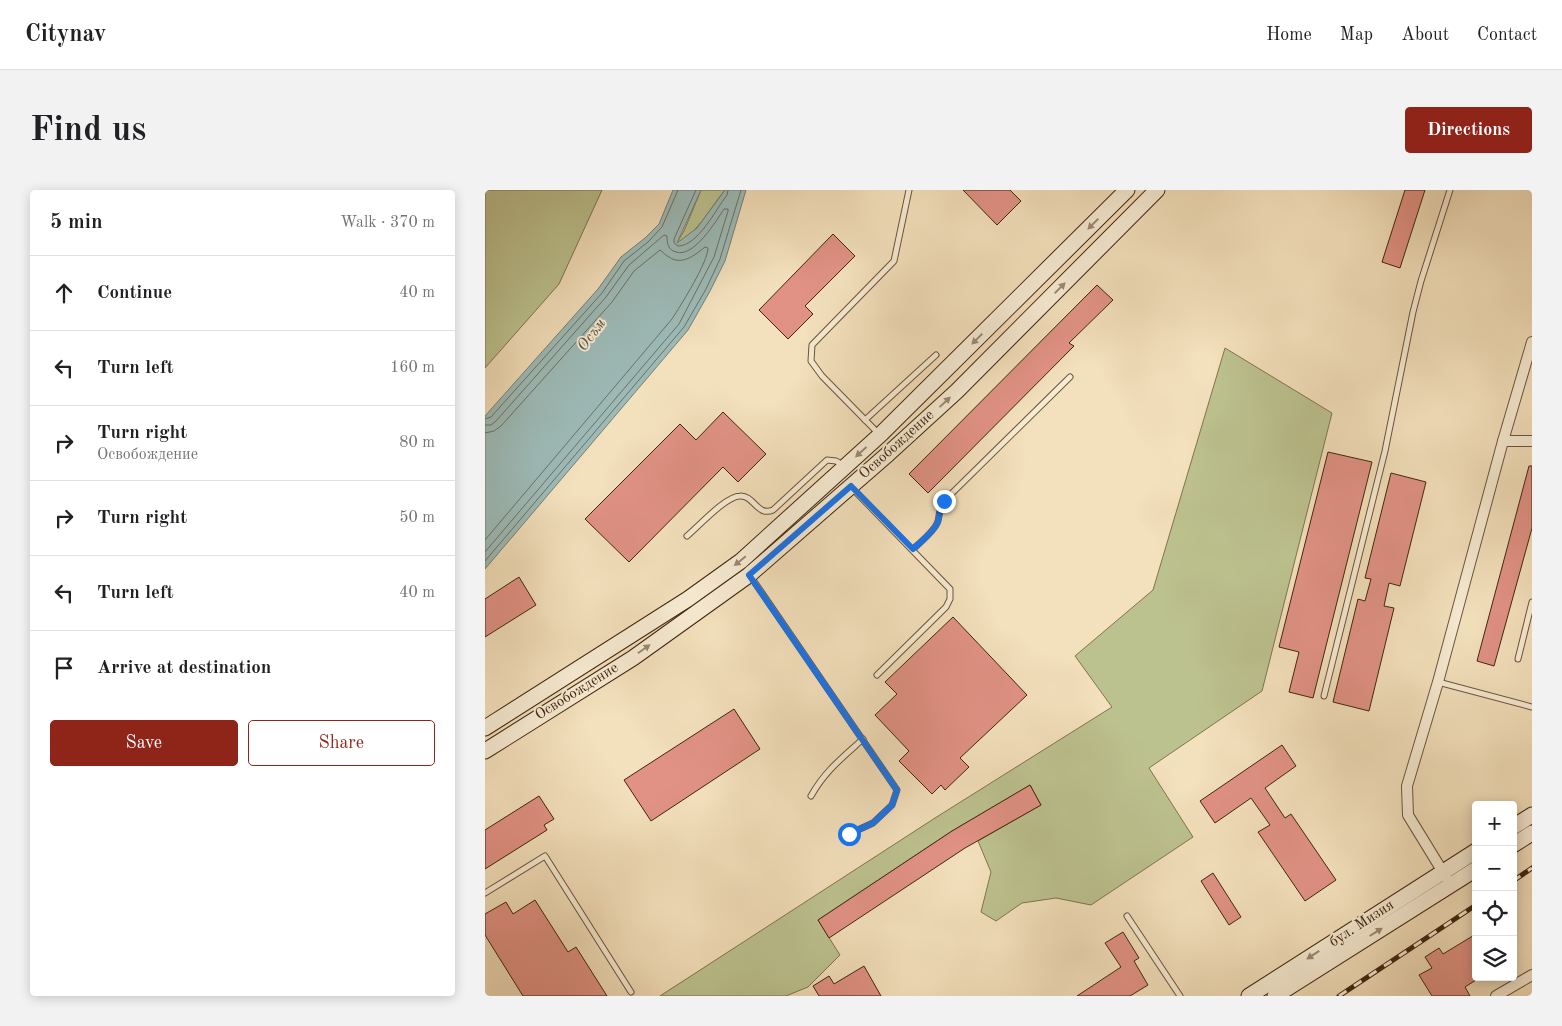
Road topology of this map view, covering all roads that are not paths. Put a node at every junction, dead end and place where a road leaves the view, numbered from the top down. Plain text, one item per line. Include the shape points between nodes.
1 (909, 190) edge
2 (1127, 190) edge
3 (1157, 190) edge
4 (1450, 190) edge
5 (1532, 342) edge
6 (936, 355) dead end
7 (1070, 377) dead end
8 (865, 420) junction
9 (880, 435) junction
10 (1503, 441) junction
11 (1532, 441) edge
12 (846, 466) junction
13 (851, 486) junction
14 (687, 536) dead end
15 (913, 549) junction
16 (749, 575) junction
17 (1532, 602) edge
18 (1518, 659) dead end
19 (877, 675) dead end
20 (1438, 682) junction
21 (1324, 696) dead end
22 (1532, 707) edge
23 (485, 728) edge
24 (863, 739) junction
25 (485, 751) edge
26 (811, 796) dead end
27 (1532, 815) edge
28 (1517, 824) edge
29 (1532, 833) edge
30 (849, 834) dead end
31 (1517, 842) edge
32 (1472, 855) edge
33 (1472, 870) edge
34 (1447, 878) junction
35 (485, 893) edge
36 (1127, 916) dead end
37 (1532, 975) edge
38 (631, 992) dead end
39 (1503, 994) edge
40 (1180, 996) edge
41 (1249, 996) edge
42 (1275, 996) edge

1 - 8 lane via 894,261 812,345 811,361
2 -> 9 street, Освобождение
13 -> 3 street, Освобождение via 957,391
4 - 21 lane via 1415,304 1383,458
5 - 10 street
6 - 8 lane
7 - 15 lane via 944,501 935,527
8 - 9 lane
9 -> 12 street, Освобождение
10 - 11 street
10 - 20 street
12 - 14 lane via 836,460 827,460 768,512 762,511 745,496 737,496
12 -> 23 street, Освобождение via 741,561 688,599
13 - 15 lane
13 - 16 street, Освобождение
15 - 19 lane via 950,589 950,598 946,607
16 - 24 lane
25 -> 16 street, Освобождение via 633,658
17 - 18 lane
20 - 22 lane
20 - 34 street via 1407,786 1408,815
24 - 26 lane via 830,768
24 - 30 lane via 897,790 892,805 873,823
27 - 28 street
29 - 31 street
32 - 34 street, бул. Мизия
33 - 34 street, бул. Мизия
34 -> 41 street, бул. Мизия
42 -> 34 street, бул. Мизия
35 - 38 lane via 545,856
36 - 40 lane
37 - 39 street

